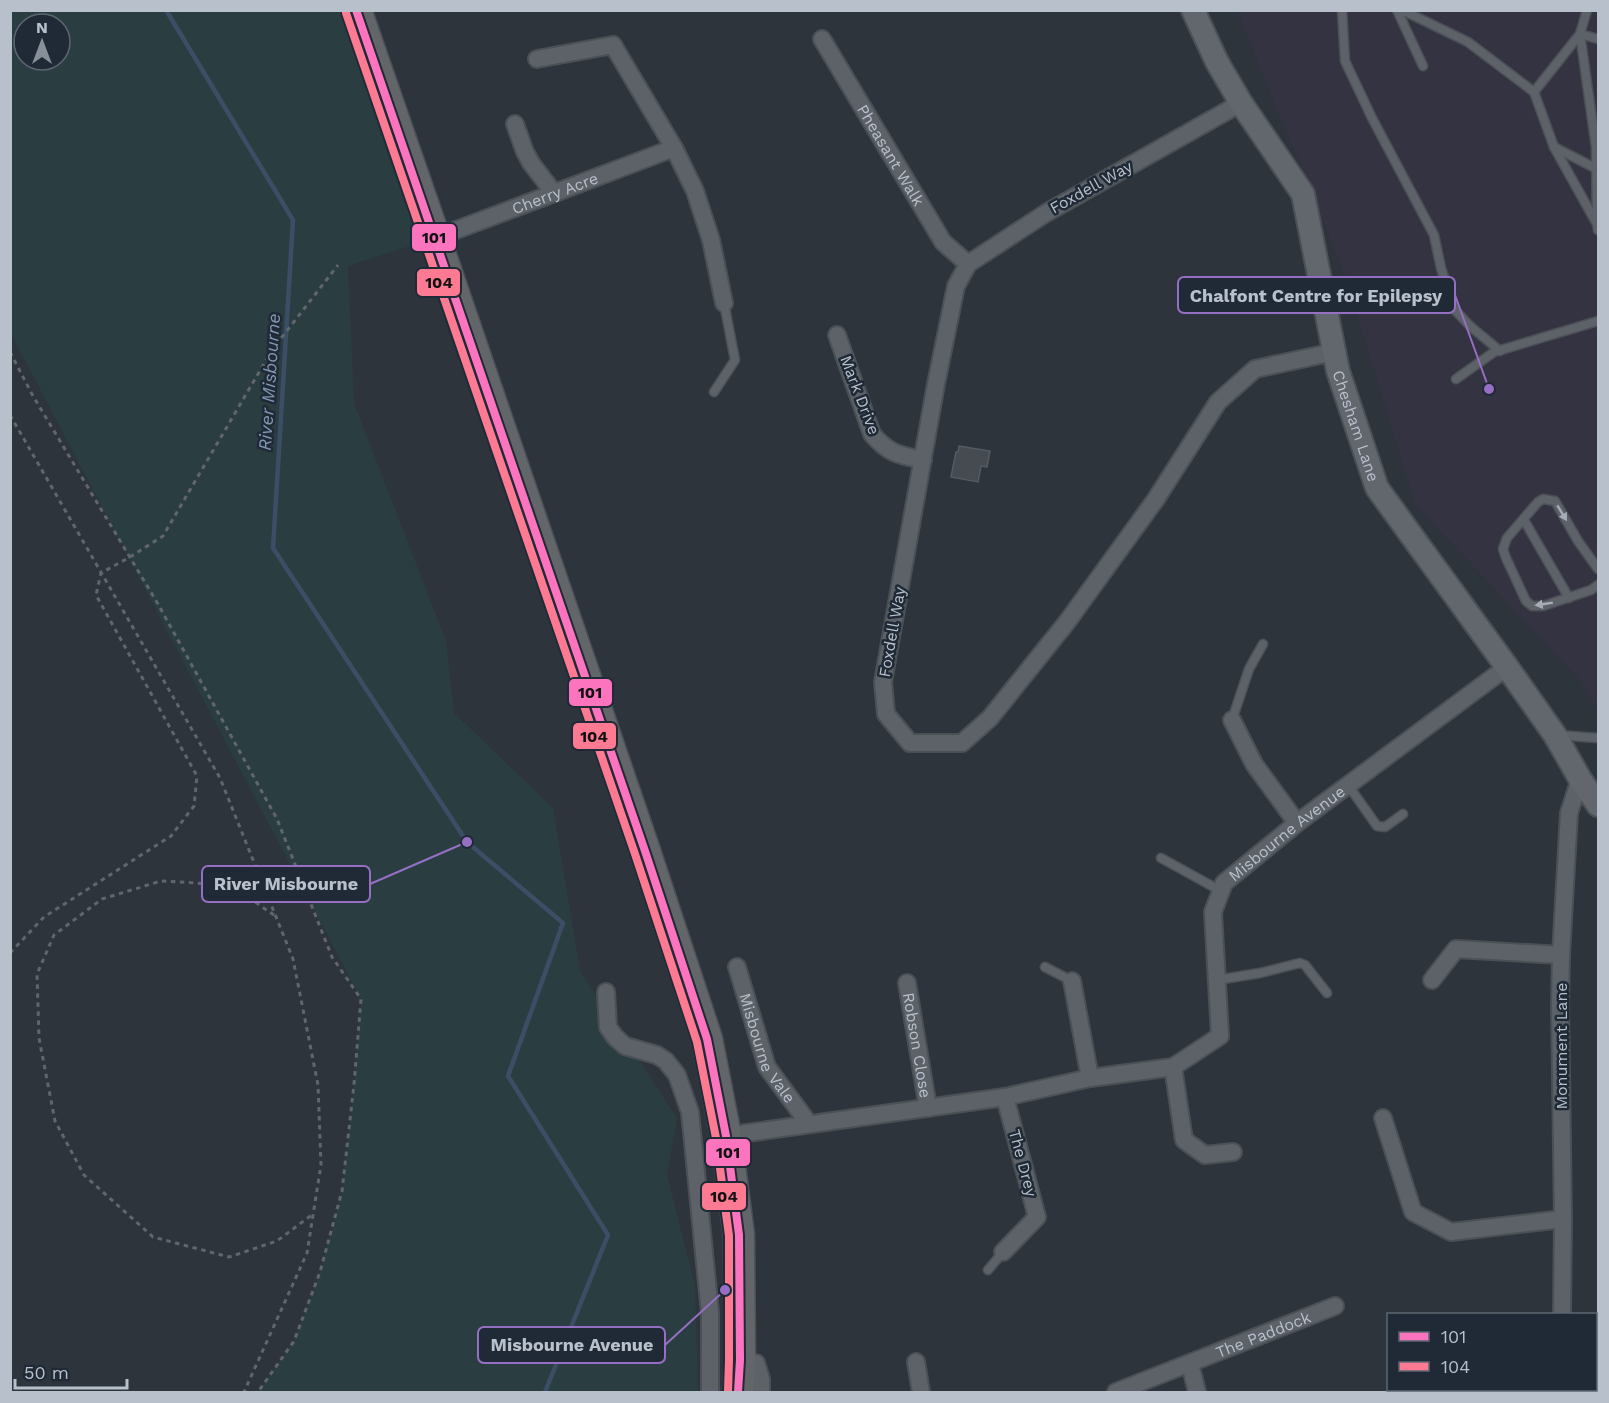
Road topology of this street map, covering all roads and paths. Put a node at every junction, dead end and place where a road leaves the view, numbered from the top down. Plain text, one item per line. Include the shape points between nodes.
1 (356, 10) edge
2 (1342, 10) edge
3 (1397, 10) edge
4 (1402, 10) edge
5 (1587, 10) edge
6 (1194, 11) edge
7 (1580, 34) junction
8 (822, 39) dead end
9 (1599, 39) edge
10 (537, 59) dead end
11 (1424, 66) dead end
12 (1534, 92) junction
13 (1241, 103) junction
14 (515, 124) dead end
15 (1554, 147) junction
16 (674, 148) junction
17 (1598, 168) edge
18 (554, 193) junction
19 (1598, 227) edge
20 (435, 238) junction
21 (968, 264) junction
22 (338, 265) dead end
23 (724, 303) joint
24 (1599, 321) edge
25 (837, 335) dead end
26 (1500, 351) junction
27 (10, 352) edge
28 (1334, 352) junction
29 (1456, 379) dead end
30 (714, 392) dead end
31 (10, 415) edge
32 (923, 460) junction
33 (1524, 520) junction
34 (130, 557) junction
35 (1598, 566) edge
36 (101, 573) junction
37 (1599, 585) edge
38 (1569, 597) junction
39 (1263, 644) dead end
40 (1507, 667) junction
41 (1232, 720) joint
42 (1555, 735) junction
43 (1599, 738) edge
44 (1580, 779) junction
45 (1348, 785) junction
46 (1599, 805) edge
47 (1403, 814) dead end
48 (1297, 823) junction
49 (1161, 858) dead end
50 (1221, 891) junction
51 (276, 916) junction
52 (10, 953) edge
53 (1561, 955) junction
54 (737, 967) dead end
55 (1045, 967) dead end
56 (1217, 980) junction
57 (1432, 980) dead end
58 (1072, 981) joint
59 (907, 983) dead end
60 (606, 992) dead end
61 (1327, 993) dead end
62 (1173, 1067) junction
63 (1090, 1078) junction
64 (1005, 1097) junction
65 (928, 1108) junction
66 (1383, 1118) dead end
67 (810, 1124) junction
68 (726, 1136) junction
69 (1233, 1152) dead end
70 (313, 1214) junction
71 (1563, 1219) junction
72 (1003, 1252) joint
73 (988, 1270) dead end
74 (1335, 1306) dead end
75 (1562, 1313) edge
76 (740, 1360) junction
77 (916, 1362) dead end
78 (1190, 1364) junction
79 (244, 1392) edge
80 (258, 1392) edge
81 (710, 1392) edge
82 (738, 1392) edge
83 (761, 1392) edge
84 (921, 1392) edge
85 (1116, 1392) edge
86 (1197, 1392) edge

1 - 20 highway
2 - 26 lane via 1345,61 1434,235 1454,309
3 - 11 lane
4 - 12 lane via 1468,42
5 - 7 lane
6 - 13 street, Chesham Lane
7 - 9 lane
7 - 12 lane
7 - 17 lane
8 - 21 street, Pheasant Walk via 943,242
10 - 16 street via 613,45
12 - 15 lane
13 - 21 street, Foxdell Way via 1046,213
13 - 28 street, Chesham Lane via 1303,194
14 - 18 street via 531,164
15 - 17 lane
15 - 19 lane
16 - 18 street, Cherry Acre
16 - 23 street via 695,191 711,240
17 - 19 lane
18 - 20 street, Cherry Acre
20 - 68 highway via 707,1039
21 - 32 street, Foxdell Way via 956,286
22 - 34 path via 272,350 163,536
23 - 30 lane via 735,360
24 - 26 lane
25 - 32 street, Mark Drive via 872,434 897,455
26 - 29 lane
27 - 34 path
28 - 32 street, Foxdell Way via 1255,369 1218,402 1156,499 1067,622 990,718 962,743 910,743 886,714 882,682
28 - 40 street, Chesham Lane via 1377,488
31 - 36 path
33 -> 35 lane via 1538,502 1555,501
33 - 38 lane
38 -> 33 lane via 1543,606 1532,606 1526,601 1503,549 1507,538
34 - 36 path
34 - 80 path via 277,819 332,957 361,999 342,1191 320,1272 294,1341
36 - 51 path via 220,778
36 - 52 path via 96,595 197,776 194,806 171,836 44,917
37 - 38 lane
39 - 41 lane
40 - 42 street, Chesham Lane
40 - 45 street, Misbourne Avenue
41 - 48 street via 1254,765
42 - 43 lane
42 - 44 street, Chesham Lane
44 - 46 street, Chesham Lane
44 - 53 street, Monument Lane via 1569,813
45 - 47 lane via 1377,826 1385,827
45 - 48 street, Misbourne Avenue
48 - 50 street, Misbourne Avenue via 1224,883
49 - 50 lane
50 - 56 street, Misbourne Avenue via 1213,912
51 - 70 path via 293,959 318,1085 321,1165
51 - 70 path via 230,885 161,881 102,899 54,936 37,974 39,1038 55,1120 84,1175 153,1237 229,1257 276,1241
53 - 57 street via 1456,949
53 - 71 street, Monument Lane
54 - 67 street, Misbourne Vale via 766,1067
55 - 58 lane
56 - 61 lane via 1300,963 1305,964
56 - 62 street, Misbourne Avenue via 1220,1036
58 - 63 street
59 - 65 street, Robson Close
60 - 81 street via 608,1027 625,1046 657,1054 666,1061 677,1075 690,1112 710,1313
62 - 63 street, Misbourne Avenue
62 - 69 street via 1184,1140 1205,1155
63 - 64 street, Misbourne Avenue
64 - 65 street, Misbourne Avenue
64 - 72 street, The Drey via 1037,1217
65 - 67 street, Misbourne Avenue
66 - 71 street via 1413,1212 1451,1232
67 - 68 street, Misbourne Avenue
68 - 76 highway via 739,1235
70 - 79 path via 307,1253
71 - 75 street, Monument Lane
72 - 73 lane
74 - 78 street, The Paddock
76 - 82 highway
76 - 83 street via 756,1363
77 - 84 street
78 - 85 street, The Paddock
78 - 86 street

